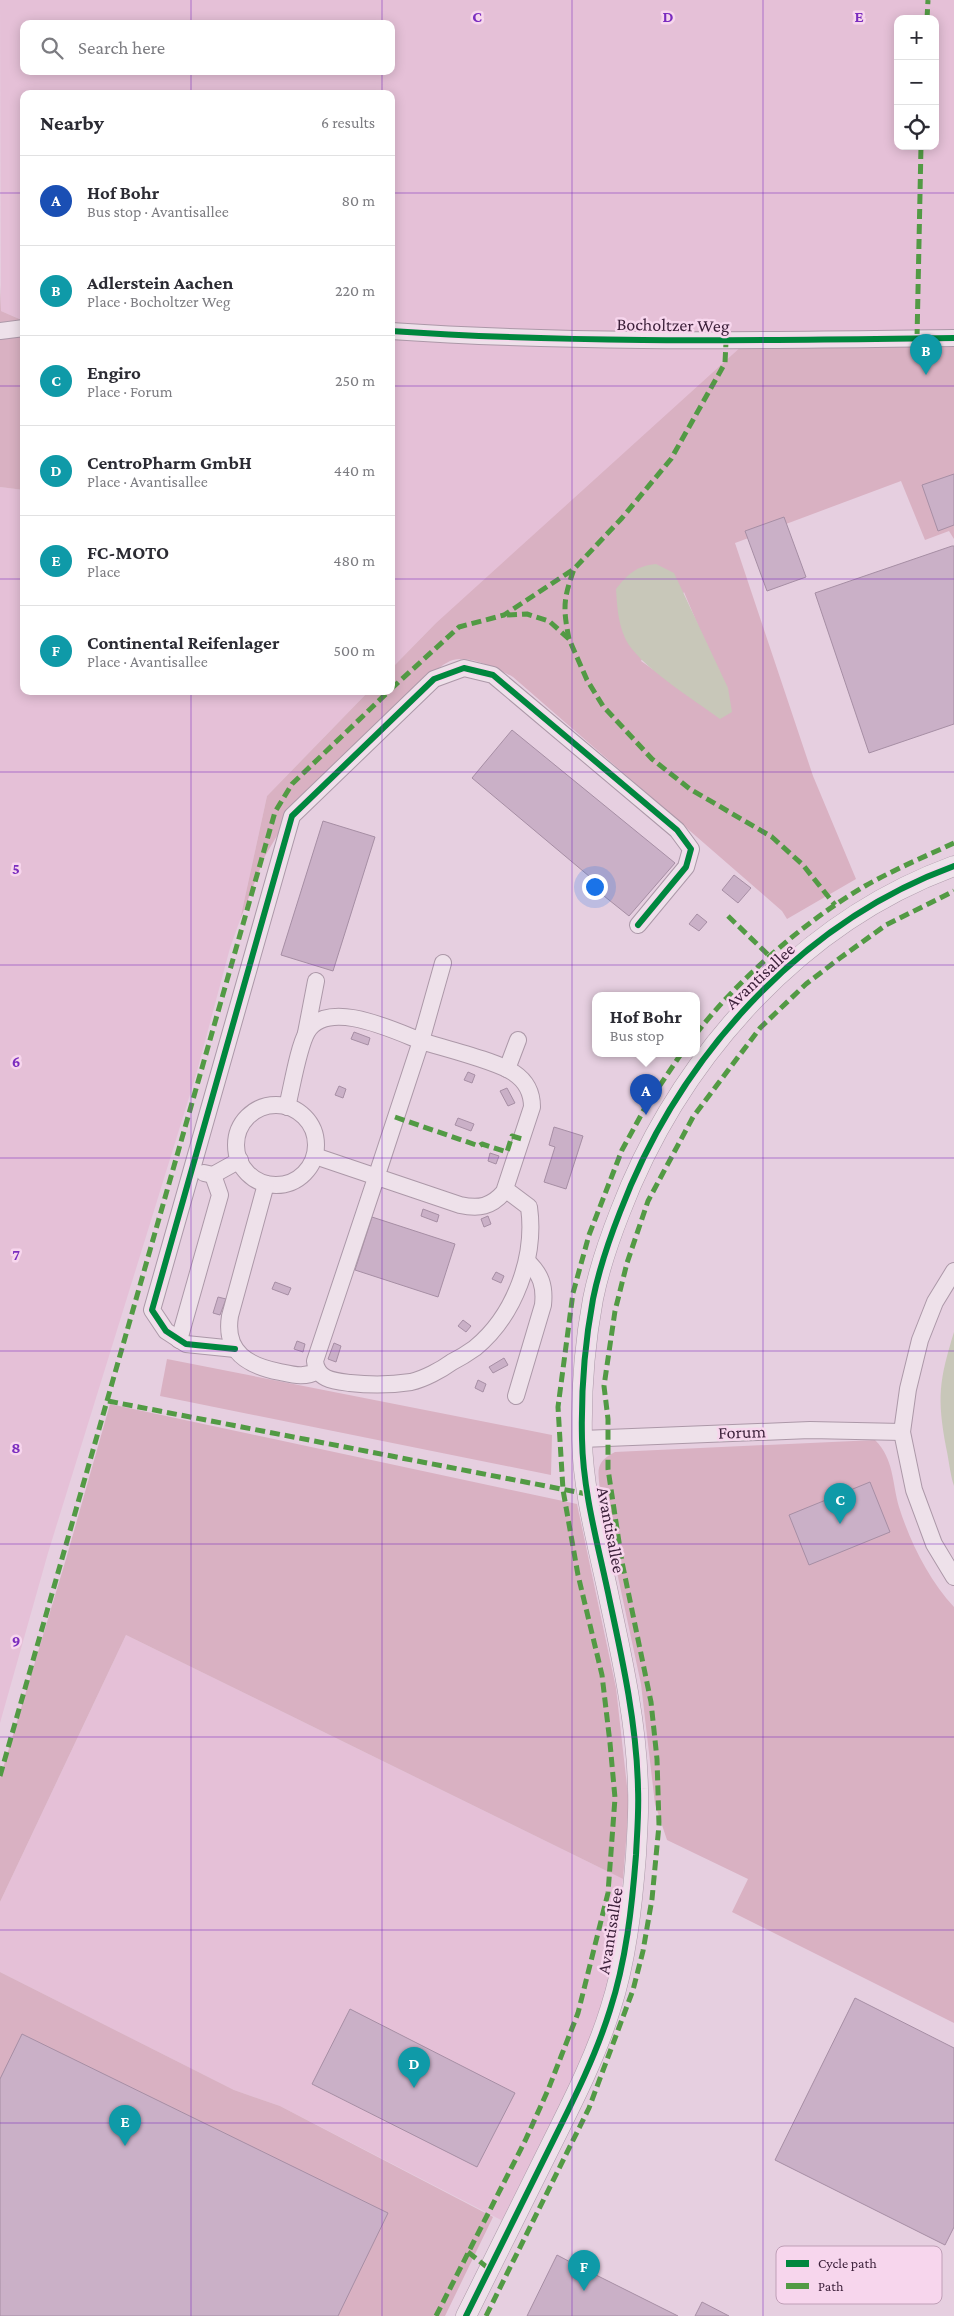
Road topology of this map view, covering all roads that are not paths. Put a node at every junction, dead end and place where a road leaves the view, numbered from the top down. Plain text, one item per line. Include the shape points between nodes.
1 (20, 328) edge
2 (0, 331) edge
3 (395, 331) edge
4 (954, 338) edge
5 (954, 866) edge
6 (638, 925) dead end
7 (443, 964) dead end
8 (316, 981) dead end
9 (312, 1001) junction
10 (330, 1016) junction
11 (306, 1034) junction
12 (518, 1040) dead end
13 (421, 1041) junction
14 (507, 1069) junction
15 (287, 1107) junction
16 (315, 1156) junction
17 (240, 1160) junction
18 (192, 1170) junction
19 (213, 1175) junction
20 (376, 1177) junction
21 (266, 1184) junction
22 (505, 1189) junction
23 (527, 1260) junction
24 (954, 1271) edge
25 (179, 1340) junction
26 (235, 1349) junction
27 (318, 1371) junction
28 (516, 1396) dead end
29 (902, 1432) junction
30 (582, 1439) junction
31 (954, 1577) edge
32 (466, 2316) edge

1 - 2 street
3 - 4 street, Bocholtzer Weg via 726,342
5 - 30 street, Avantisallee via 909,885 843,923 766,988 738,1016 660,1124 613,1232 593,1299 586,1352
6 - 18 street via 686,867 691,849 677,830 493,675 464,668 434,679 292,816
7 - 13 street
8 - 9 street
9 - 10 street via 319,1011
9 - 11 street
10 - 11 street via 316,1021
10 - 13 street via 348,1016
11 - 15 street
12 - 14 street
13 - 14 street
13 - 20 street
14 - 22 street via 525,1083 532,1099
15 - 16 street via 301,1114 311,1126 316,1140
15 - 17 street via 272,1105 256,1110 245,1120 238,1134
16 - 20 street
16 - 21 street via 308,1170 296,1180 281,1185
17 - 19 street
17 - 21 street via 252,1176
18 - 19 street
18 - 25 street via 152,1310 166,1331
19 - 25 street via 220,1195
20 - 22 street via 473,1208 487,1207
20 - 27 street via 316,1361
21 - 26 street via 230,1316
22 - 23 street via 529,1207 532,1225
23 - 27 street via 524,1274 509,1304 492,1329 475,1348 443,1368 412,1382 364,1384 326,1379
23 - 28 street via 542,1280 544,1292
24 - 29 street via 935,1302 920,1340
25 - 26 street via 186,1344
26 - 27 street via 259,1368 298,1376 310,1376
29 - 30 street, Forum via 810,1430
29 - 31 street via 914,1490 934,1544
30 - 32 street, Avantisallee via 587,1494 633,1732 638,1789 636,1857 627,1939 611,2007 592,2058

